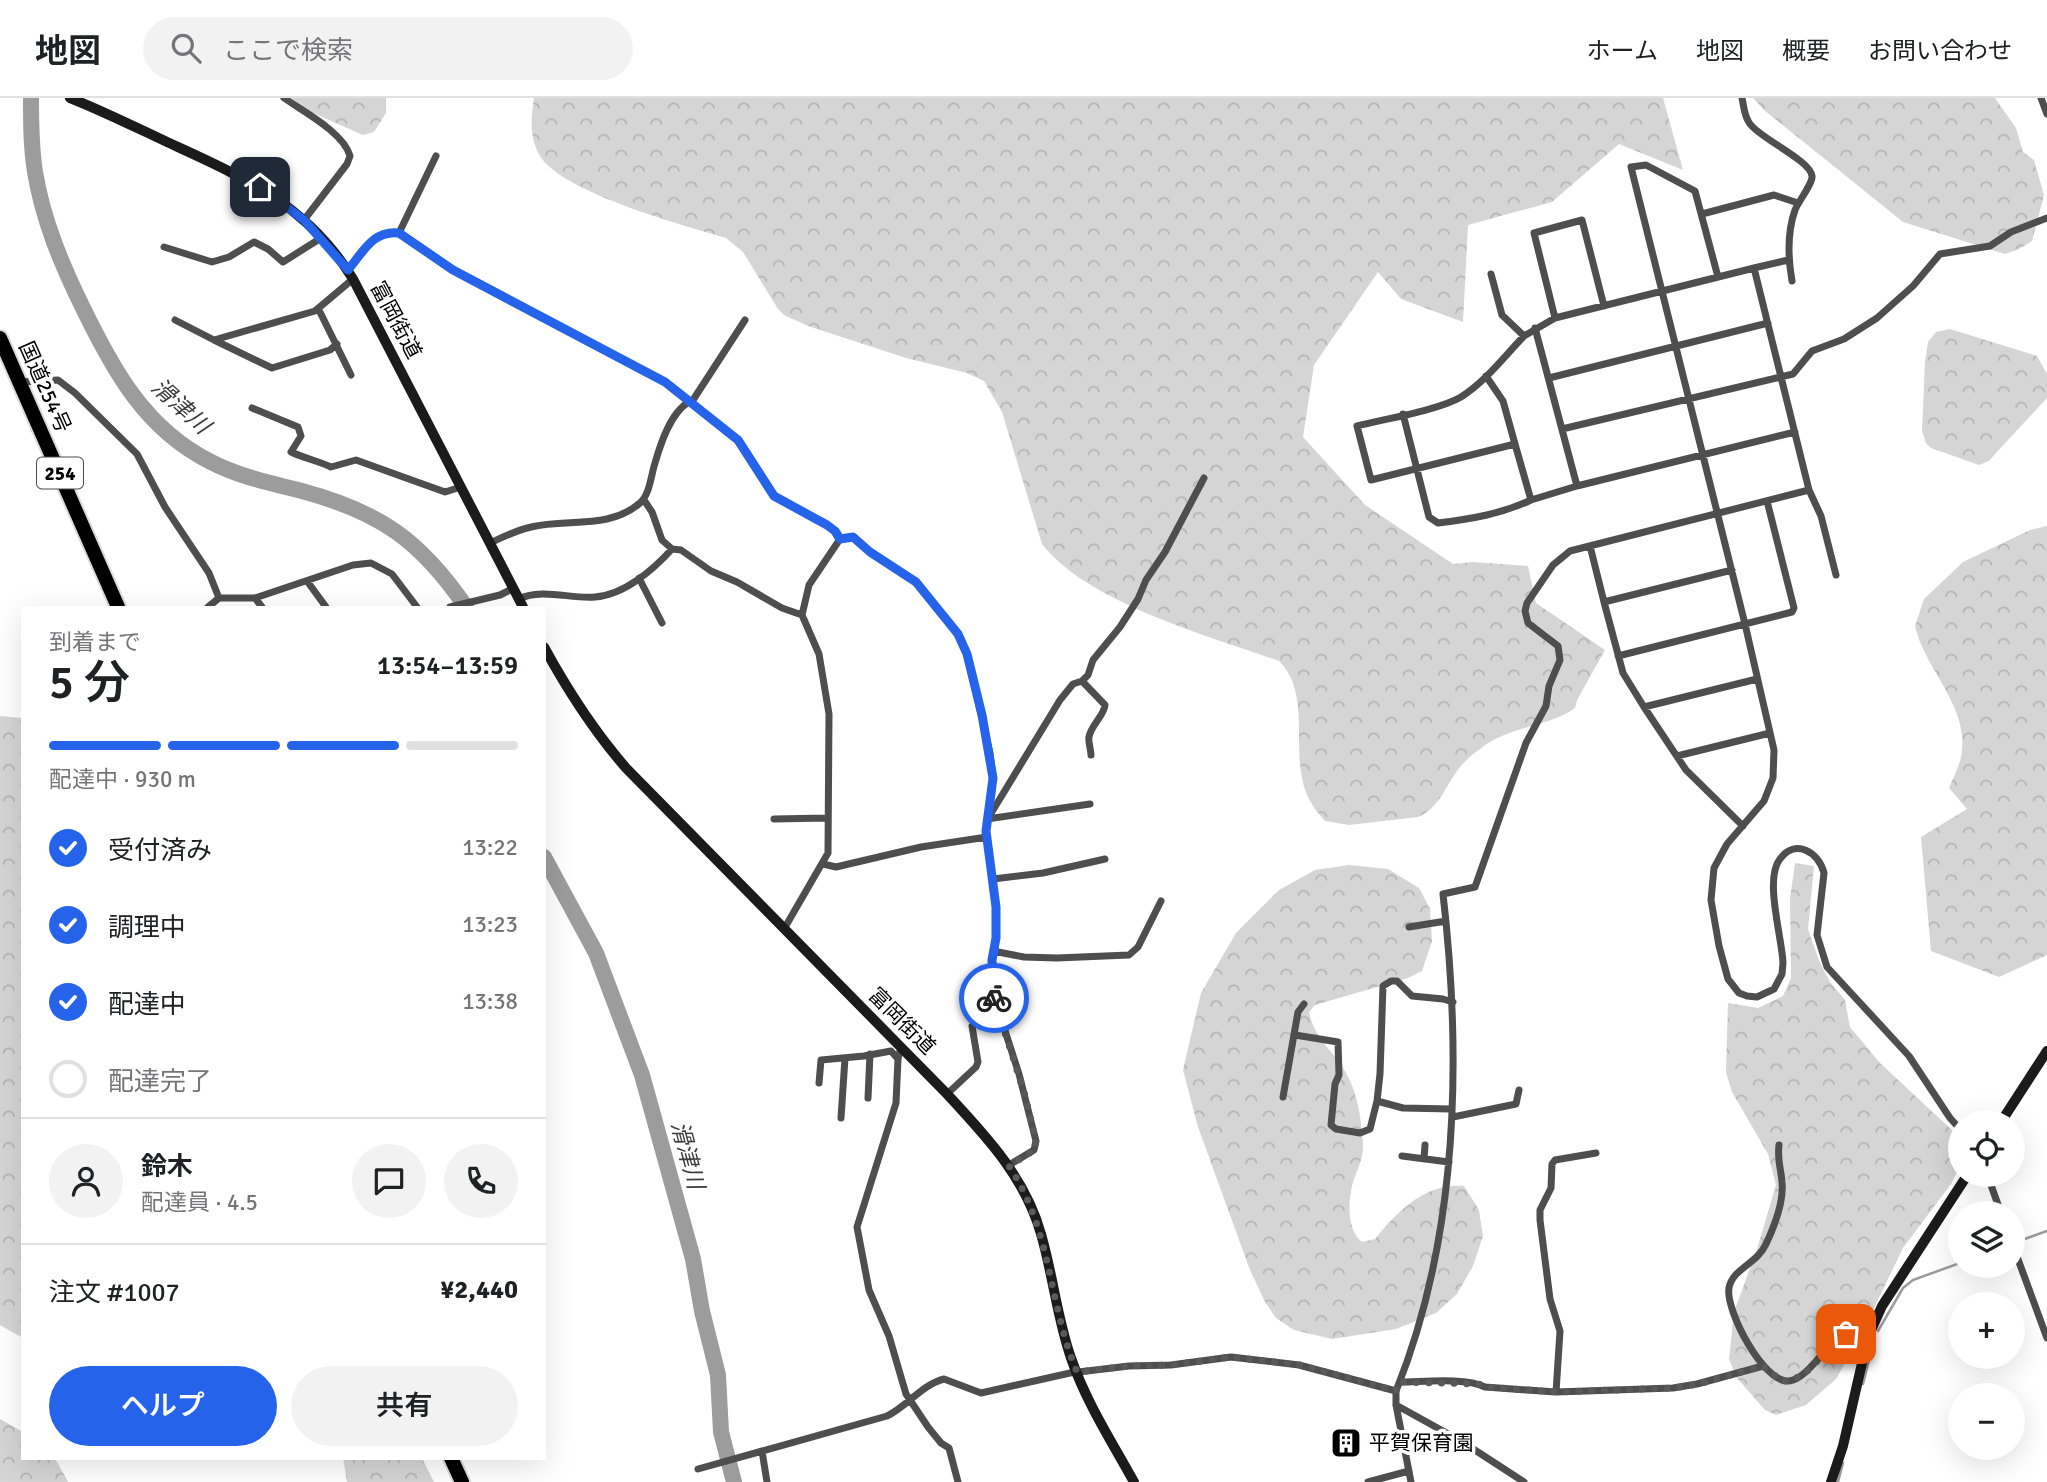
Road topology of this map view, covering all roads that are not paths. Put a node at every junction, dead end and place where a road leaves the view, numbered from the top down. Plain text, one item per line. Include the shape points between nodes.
1 (70, 98) edge
2 (284, 98) edge
3 (1742, 98) edge
4 (2041, 98) edge
5 (2047, 114) edge
6 (436, 156) dead end
7 (1798, 203) junction
8 (1702, 214) junction
9 (2047, 218) edge
10 (304, 220) junction
11 (399, 233) junction
12 (321, 238) junction
13 (164, 247) dead end
14 (1788, 261) junction
15 (1754, 268) junction
16 (1491, 274) dead end
17 (350, 275) junction
18 (1718, 277) junction
19 (1792, 281) dead end
20 (1662, 292) junction
21 (1604, 306) junction
22 (319, 310) junction
23 (1555, 318) junction
24 (175, 320) dead end
25 (745, 320) dead end
26 (1768, 323) junction
27 (1535, 328) junction
28 (1524, 336) junction
29 (0, 338) edge
30 (214, 340) junction
31 (337, 344) junction
32 (1676, 346) junction
33 (351, 375) dead end
34 (1486, 376) junction
35 (1781, 377) junction
36 (1549, 378) junction
37 (20, 382) junction
38 (1689, 400) junction
39 (688, 402) junction
40 (252, 408) dead end
41 (1403, 414) junction
42 (1562, 429) junction
43 (1795, 432) junction
44 (1515, 444) junction
45 (1703, 455) junction
46 (1417, 469) junction
47 (1204, 478) dead end
48 (1577, 486) junction
49 (461, 487) junction
50 (1809, 490) junction
51 (644, 500) junction
52 (1531, 500) junction
53 (1767, 501) junction
54 (1718, 513) junction
55 (840, 539) junction
56 (491, 543) junction
57 (1590, 546) junction
58 (672, 550) junction
59 (1732, 570) junction
60 (1836, 575) dead end
61 (639, 578) junction
62 (307, 581) junction
63 (514, 588) junction
64 (219, 598) junction
65 (255, 598) junction
66 (1604, 602) junction
67 (521, 603) edge
68 (118, 606) edge
69 (209, 606) edge
70 (260, 606) edge
71 (325, 606) edge
72 (416, 606) edge
73 (454, 606) edge
74 (802, 615) junction
75 (662, 623) dead end
76 (1745, 624) junction
77 (546, 651) edge
78 (1618, 656) junction
79 (1757, 679) junction
80 (1082, 681) junction
81 (1644, 707) junction
82 (1770, 733) junction
83 (1091, 755) dead end
84 (1677, 756) junction
85 (1090, 804) dead end
86 (827, 818) junction
87 (987, 818) junction
88 (775, 819) dead end
89 (1743, 826) junction
90 (987, 837) junction
91 (1105, 859) dead end
92 (823, 864) junction
93 (993, 879) junction
94 (1161, 901) dead end
95 (1446, 921) junction
96 (1409, 927) dead end
97 (784, 929) junction
98 (993, 951) junction
99 (1453, 1002) junction
100 (1304, 1004) dead end
101 (998, 1012) junction
102 (1296, 1035) junction
103 (2047, 1051) edge
104 (900, 1053) junction
105 (870, 1054) junction
106 (845, 1058) junction
107 (819, 1083) dead end
108 (1519, 1090) dead end
109 (947, 1094) junction
110 (1283, 1097) dead end
111 (868, 1098) dead end
112 (1377, 1101) junction
113 (2009, 1110) edge
114 (1452, 1113) junction
115 (1948, 1115) edge
116 (841, 1118) dead end
117 (1425, 1144) dead end
118 (1779, 1145) dead end
119 (1597, 1153) dead end
120 (1402, 1156) dead end
121 (1424, 1158) junction
122 (1449, 1162) junction
123 (1009, 1166) junction
124 (1960, 1187) edge
125 (2025, 1278) edge
126 (1872, 1326) junction
127 (2047, 1338) edge
128 (1763, 1366) junction
129 (1077, 1372) junction
130 (1400, 1382) junction
131 (1396, 1391) junction
132 (1556, 1392) junction
133 (911, 1401) junction
134 (1396, 1405) junction
135 (760, 1452) junction
136 (452, 1460) edge
137 (699, 1469) dead end
138 (1409, 1471) junction
139 (462, 1482) edge
140 (767, 1482) edge
141 (958, 1482) edge
142 (1134, 1482) edge
143 (1368, 1482) edge
144 (1411, 1482) edge
145 (1524, 1482) edge
146 (1831, 1482) edge

1 - 10 street, 富岡街道 via 246,178
2 - 10 street via 337,135 350,156
3 - 7 street via 1754,129 1812,174
4 - 5 street
6 - 11 street
7 - 8 street via 1774,195
7 - 14 street via 1790,227
8 - 18 street
8 - 20 street via 1691,188 1646,165 1631,167
9 - 35 street via 1990,246 1941,254 1877,318 1844,339 1812,351 1793,374
10 - 12 street, 富岡街道
11 - 17 street via 376,236
11 - 39 street via 453,270 665,382
12 - 13 street via 283,262 254,243 212,262
12 - 17 street, 富岡街道
14 - 15 street
14 - 19 street
15 - 18 street
15 - 26 street
16 - 28 street via 1502,315
17 - 22 street
17 - 49 street, 富岡街道
18 - 20 street
20 - 21 street
20 - 32 street
21 - 23 street
21 - 23 street via 1582,220 1534,233
22 - 30 street
22 - 31 street
23 - 27 street
24 - 30 street
25 - 39 street
26 - 32 street
26 - 35 street
27 - 28 street
27 - 36 street
28 - 34 street
29 - 37 highway, 国道254号 / 254
30 - 31 street via 272,369
31 - 33 street
32 - 36 street
32 - 38 street
34 - 41 street via 1455,400
34 - 44 street via 1503,401
35 - 38 street
35 - 43 street
36 - 42 street
37 - 64 street via 58,380 131,446 209,573
37 - 68 highway, 国道254号 / 254
38 - 42 street
38 - 45 street
39 - 51 street via 676,413 662,443
39 - 55 street via 738,440 774,496 827,525
40 - 49 street via 298,428 301,436 291,452 295,454 331,467 356,460 444,492
41 - 46 street
41 - 46 street via 1357,426 1371,480
42 - 48 street
43 - 45 street
43 - 50 street
44 - 46 street
44 - 52 street
45 - 48 street
45 - 54 street
46 - 52 street via 1429,517 1438,523 1480,517
47 - 80 street via 1138,598
48 - 52 street
49 - 56 street, 富岡街道
50 - 53 street
50 - 60 street via 1821,516
51 - 56 street via 632,510 596,522 531,527
51 - 58 street via 662,540
53 - 54 street
53 - 76 street via 1794,608
54 - 57 street
54 - 59 street
55 - 74 street via 809,585
55 - 87 street via 853,537 909,576 964,644 990,753 993,778
56 - 63 street, 富岡街道
57 - 66 street
57 - 95 street via 1558,559 1527,603 1528,623 1555,642 1560,660 1475,887 1443,894
58 - 61 street
58 - 74 street via 681,550 711,571
59 - 66 street
59 - 76 street
61 - 67 street via 620,591 596,597 527,595
61 - 75 street
62 - 65 street
62 - 71 street
62 - 72 street via 371,563 392,574
63 - 67 street, 富岡街道
63 - 73 street
64 - 65 street
64 - 69 street
65 - 70 street
66 - 78 street
74 - 86 street via 822,664 829,714
76 - 78 street
76 - 79 street
77 - 97 street, 富岡街道 via 607,746
78 - 81 street
79 - 81 street
79 - 82 street
80 - 83 street via 1105,705 1089,737
80 - 87 street via 1073,684 1060,700
81 - 84 street
82 - 84 street
82 - 89 street via 1773,778 1764,802
84 - 89 street
85 - 87 street
86 - 88 street
86 - 92 street via 828,853
87 - 90 street
89 - 115 street via 1721,852 1712,878 1719,946 1732,986 1757,997 1779,983 1783,962 1775,869 1791,850 1812,852 1824,873 1817,935 1827,967 1909,1056
90 - 92 street via 836,867
90 - 93 street
91 - 93 street
92 - 97 street
93 - 98 street
94 - 98 street via 1138,947 1129,955 1057,958
95 - 96 street
95 - 99 street
97 - 104 street, 富岡街道
98 - 101 street
99 - 112 street via 1412,996 1396,981 1383,986
99 - 114 street
100 - 102 street via 1298,1012
101 - 109 street via 972,1026 978,1062
101 - 123 street via 1036,1141 1034,1150
102 - 110 street
102 - 112 street via 1338,1042 1339,1075 1331,1125 1366,1132
103 - 113 street
104 - 105 street
104 - 109 street, 富岡街道
104 - 133 street via 896,1103 857,1227 869,1290
105 - 106 street
105 - 111 street
106 - 107 street via 821,1060
106 - 116 street
108 - 114 street via 1516,1104
109 - 123 street, 富岡街道
112 - 114 street
114 - 122 street
117 - 121 street
118 - 128 street via 1782,1193 1772,1230 1760,1256 1735,1274 1728,1296 1737,1322
119 - 132 street via 1555,1160 1551,1188 1540,1210 1550,1299 1560,1331
120 - 121 street
121 - 122 street
122 - 130 street via 1429,1293
123 - 129 street, 富岡街道 via 1041,1231
124 - 126 street
125 - 127 street
126 - 128 street via 1834,1341 1795,1380 1781,1381
126 - 146 street
128 - 132 street via 1673,1388
129 - 131 street via 1231,1357 1300,1365
129 - 133 street via 981,1393 944,1379
129 - 142 street, 富岡街道
130 - 131 street
130 - 132 street via 1455,1382
131 - 134 street
133 - 135 street via 876,1420
133 - 141 street via 949,1448
134 - 138 street
134 - 145 street
135 - 137 street
135 - 140 street
136 - 139 highway
138 - 143 street
138 - 144 street

